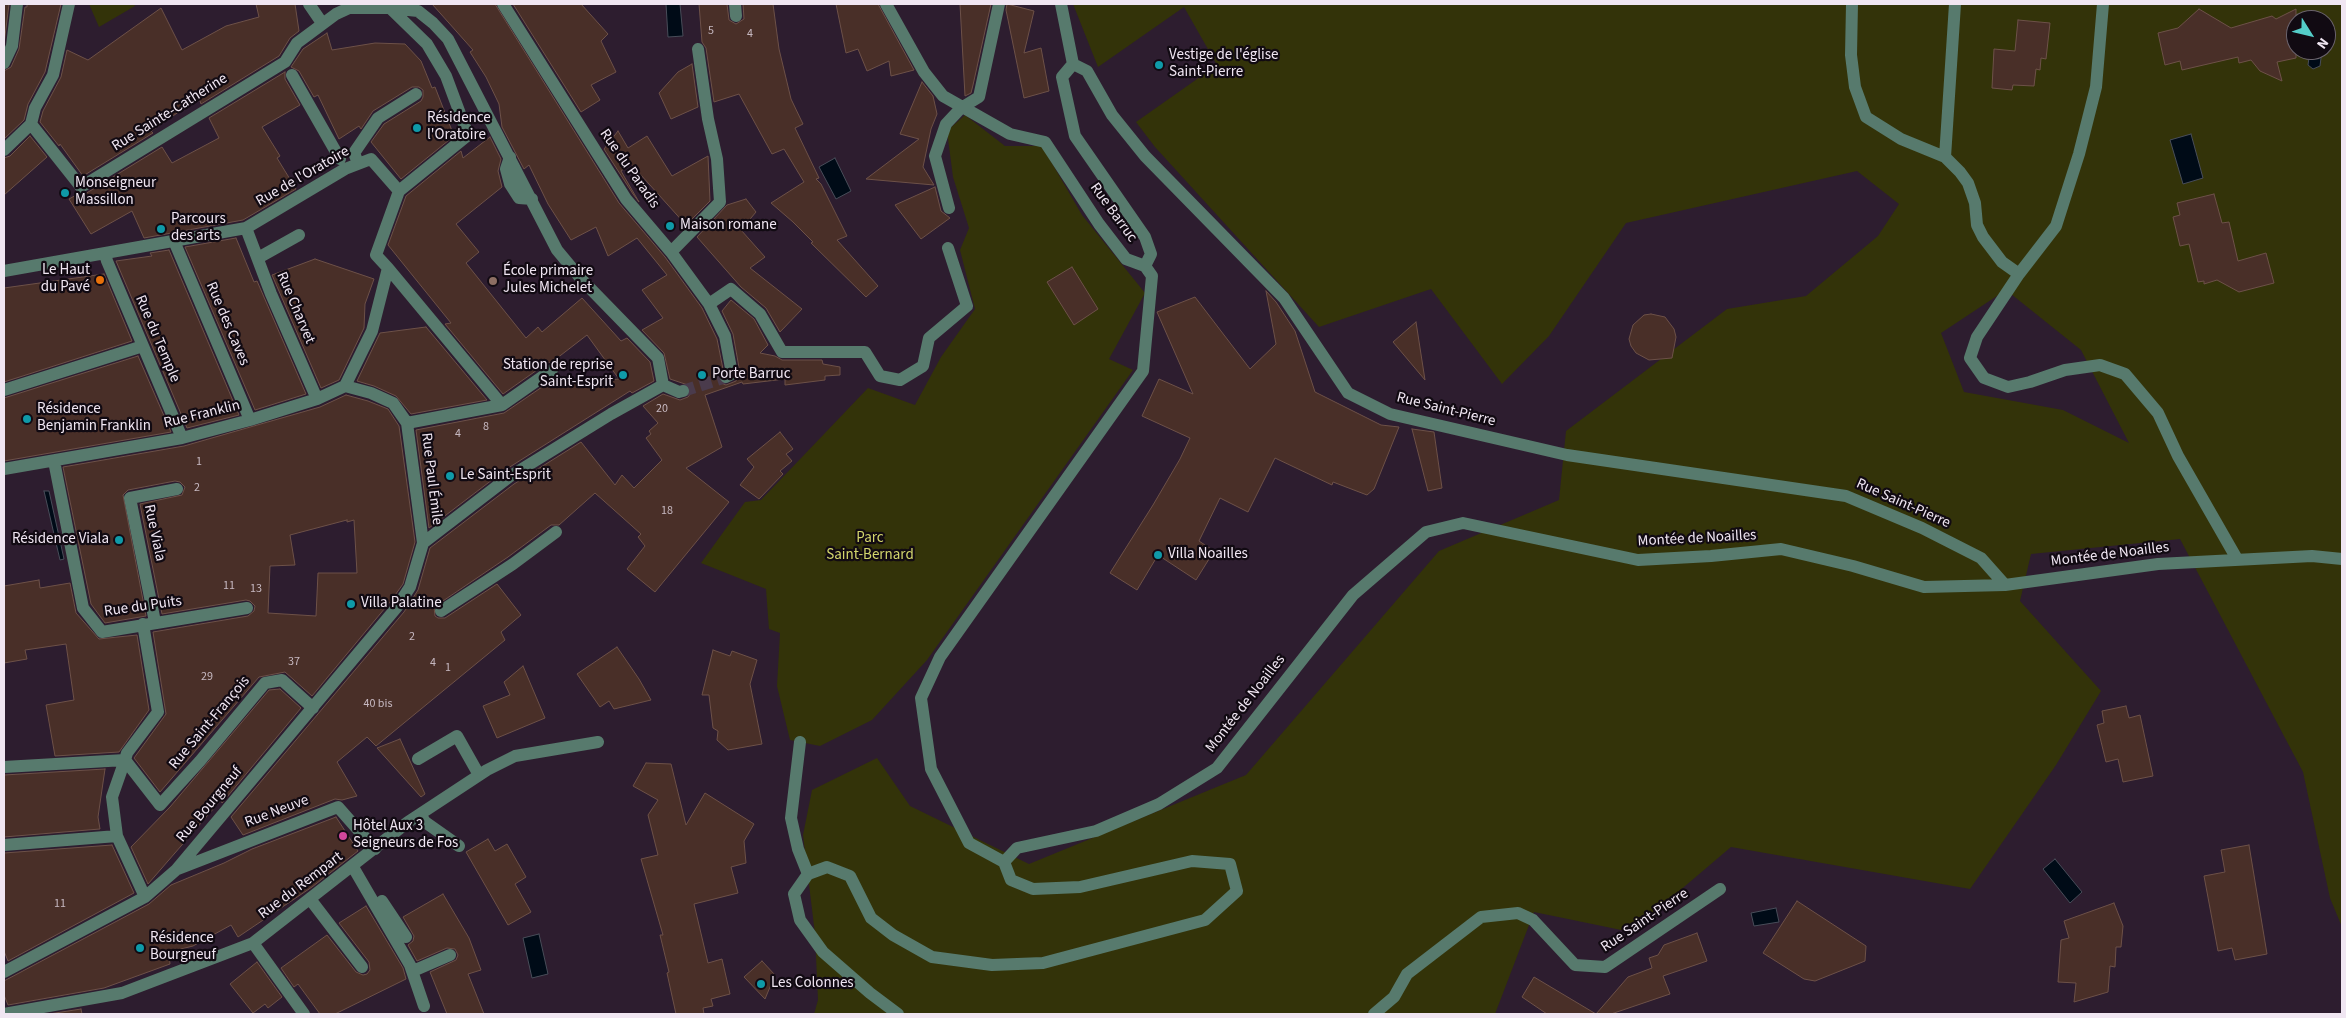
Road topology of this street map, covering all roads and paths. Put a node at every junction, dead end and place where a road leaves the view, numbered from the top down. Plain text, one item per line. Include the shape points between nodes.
1 (17, 4) edge
2 (69, 4) edge
3 (310, 4) edge
4 (503, 4) edge
5 (886, 4) edge
6 (998, 4) edge
7 (1061, 4) edge
8 (1852, 4) edge
9 (1955, 4) edge
10 (2103, 4) edge
11 (390, 8) junction
12 (332, 9) edge
13 (322, 24) junction
14 (698, 49) dead end
15 (4, 63) edge
16 (1072, 64) junction
17 (292, 75) dead end
18 (416, 94) dead end
19 (962, 108) junction
20 (31, 124) junction
21 (4, 150) edge
22 (1944, 157) junction
23 (340, 159) dead end
24 (358, 164) junction
25 (399, 191) junction
26 (949, 208) dead end
27 (246, 228) junction
28 (299, 235) dead end
29 (174, 241) junction
30 (948, 248) dead end
31 (105, 252) junction
32 (671, 252) junction
33 (258, 258) junction
34 (1145, 266) junction
35 (388, 268) junction
36 (4, 270) edge
37 (2019, 274) junction
38 (709, 304) junction
39 (143, 346) junction
40 (552, 370) dead end
41 (726, 377) dead end
42 (663, 385) junction
43 (346, 386) junction
44 (4, 390) edge
45 (683, 391) tunnel mouth
46 (317, 399) junction
47 (502, 405) junction
48 (250, 420) junction
49 (407, 423) junction
50 (182, 438) junction
51 (54, 461) junction
52 (4, 469) edge
53 (177, 489) dead end
54 (556, 532) dead end
55 (423, 543) junction
56 (2237, 559) junction
57 (2342, 559) edge
58 (2005, 584) junction
59 (397, 607) joint
60 (248, 608) dead end
61 (441, 611) dead end
62 (149, 623) junction
63 (313, 708) junction
64 (598, 742) dead end
65 (800, 742) dead end
66 (418, 758) dead end
67 (125, 760) junction
68 (4, 767) edge
69 (479, 775) junction
70 (420, 814) junction
71 (117, 836) junction
72 (4, 845) edge
73 (459, 846) dead end
74 (375, 849) junction
75 (1004, 862) junction
76 (355, 865) junction
77 (176, 870) junction
78 (808, 874) junction
79 (1720, 889) dead end
80 (145, 897) junction
81 (310, 899) junction
82 (406, 937) dead end
83 (253, 943) junction
84 (450, 955) dead end
85 (362, 967) dead end
86 (412, 971) junction
87 (4, 972) edge
88 (424, 1006) dead end
89 (4, 1014) edge
90 (304, 1014) edge
91 (898, 1014) edge
92 (1374, 1014) edge

1 - 15 street via 12,46
2 - 20 street via 53,75
3 - 13 street
4 - 32 street, Rue du Paradis via 626,199
5 - 19 street, Rue Barruc via 924,72 943,96
6 - 19 street via 979,97
7 - 16 street
8 - 22 street via 1851,55 1855,87 1866,117 1901,139
9 - 22 street
10 - 37 street via 2096,87 2079,154 2056,226
11 - 12 street
11 - 25 street via 427,44 442,68 468,134
11 - 42 street via 418,11 448,39 557,250 658,358
12 - 13 street, Rue Sainte-Catherine
13 - 20 street, Rue Sainte-Catherine via 297,43 285,62 81,187
14 - 32 street via 717,160 720,202
16 - 34 street, Rue Barruc via 1062,77 1075,136 1145,237 1151,254
16 - 58 street, Rue Saint-Pierre via 1087,71 1112,115 1145,156 1284,298 1348,392 1390,414 1567,455 1846,496 1982,558
17 - 23 street
18 - 24 street via 378,118 354,153
19 - 26 street via 946,124 935,156
19 - 34 street, Rue Barruc via 1010,134 1045,142 1121,253 1126,259
20 - 21 street
22 - 37 street via 1968,183 1983,238 2002,262
24 - 25 street, Rue de l'Oratoire via 371,158
24 - 27 street, Rue de l'Oratoire
25 - 35 street via 376,255
27 - 29 street, Rue de l'Oratoire
27 - 33 street, Rue Charvet
28 - 33 street
29 - 31 street, Rue de l'Oratoire
29 - 48 street, Rue des Caves
30 - 38 street via 967,306 929,338 922,366 900,380 880,376 865,352 782,352 760,314 731,289
31 - 36 street, Rue de l'Oratoire
31 - 39 street, Rue du Temple
32 - 38 street, Rue du Paradis
33 - 46 street, Rue Charvet
34 - 75 street via 1152,276 1143,371 940,657 921,698 931,769 969,843
35 - 43 street via 372,331
35 - 47 street
37 - 56 street via 1977,337 1970,358 1984,378 2008,387 2065,370 2100,365 2125,374 2158,414 2178,456
38 - 41 street, Rue du Paradis via 725,336 732,374
39 - 44 street
39 - 50 street, Rue du Temple
40 - 47 street
42 - 45 street
42 - 55 street via 509,477
43 - 46 street, Rue Franklin
43 - 49 street, Rue Paul Émile via 393,404
46 - 48 street, Rue Franklin
47 - 49 street
48 - 50 street, Rue Franklin
49 - 55 street, Rue Paul Émile
50 - 51 street, Rue Franklin
51 - 52 street, Rue Franklin
51 - 62 street, Rue du Puits via 84,608 102,632
53 - 62 street, Rue Viala via 130,498
54 - 61 street
55 - 59 street, Rue Paul Émile via 410,587
56 - 57 street, Montée de Noailles via 2312,556
56 - 58 street, Montée de Noailles via 2158,564
58 - 75 street, Montée de Noailles via 1924,587 1781,549 1638,560 1463,523 1426,532 1353,595 1217,768 1158,804 1096,831 1017,848
59 - 63 street, Rue Bourgneuf
60 - 62 street, Rue du Puits
62 - 67 street, Rue Viala via 158,712
63 - 67 street, Rue Saint-François via 282,680 265,683 160,805
63 - 77 street, Rue Bourgneuf
64 - 69 street, Rue du Rempart via 515,756
65 - 78 street via 791,818
66 - 69 street via 457,736
67 - 68 street
67 - 71 street, Rue Viala via 112,797
69 - 70 street, Rue du Rempart
70 - 73 street via 425,822
70 - 74 street, Rue du Rempart
71 - 72 street
71 - 80 street, Rue Viala
74 - 76 street, Rue du Rempart
74 - 77 street, Rue Neuve via 338,806
75 - 78 street via 1011,880 1034,888 1080,887 1192,861 1230,864 1237,891 1205,920 1043,963 992,965 932,957 871,918 850,876 827,866
76 - 81 street, Rue du Rempart
76 - 82 street
76 - 86 street
77 - 80 street, Rue Bourgneuf
78 - 91 street via 794,894 800,920 823,952
79 - 92 street, Rue Saint-Pierre via 1605,967 1575,965 1534,920 1518,913 1481,917 1407,974 1394,998
80 - 87 street, Rue Bourgneuf
81 - 83 street, Rue du Rempart
81 - 85 street
83 - 89 street, Rue du Rempart via 122,993
83 - 90 street
84 - 86 street
86 - 88 street

